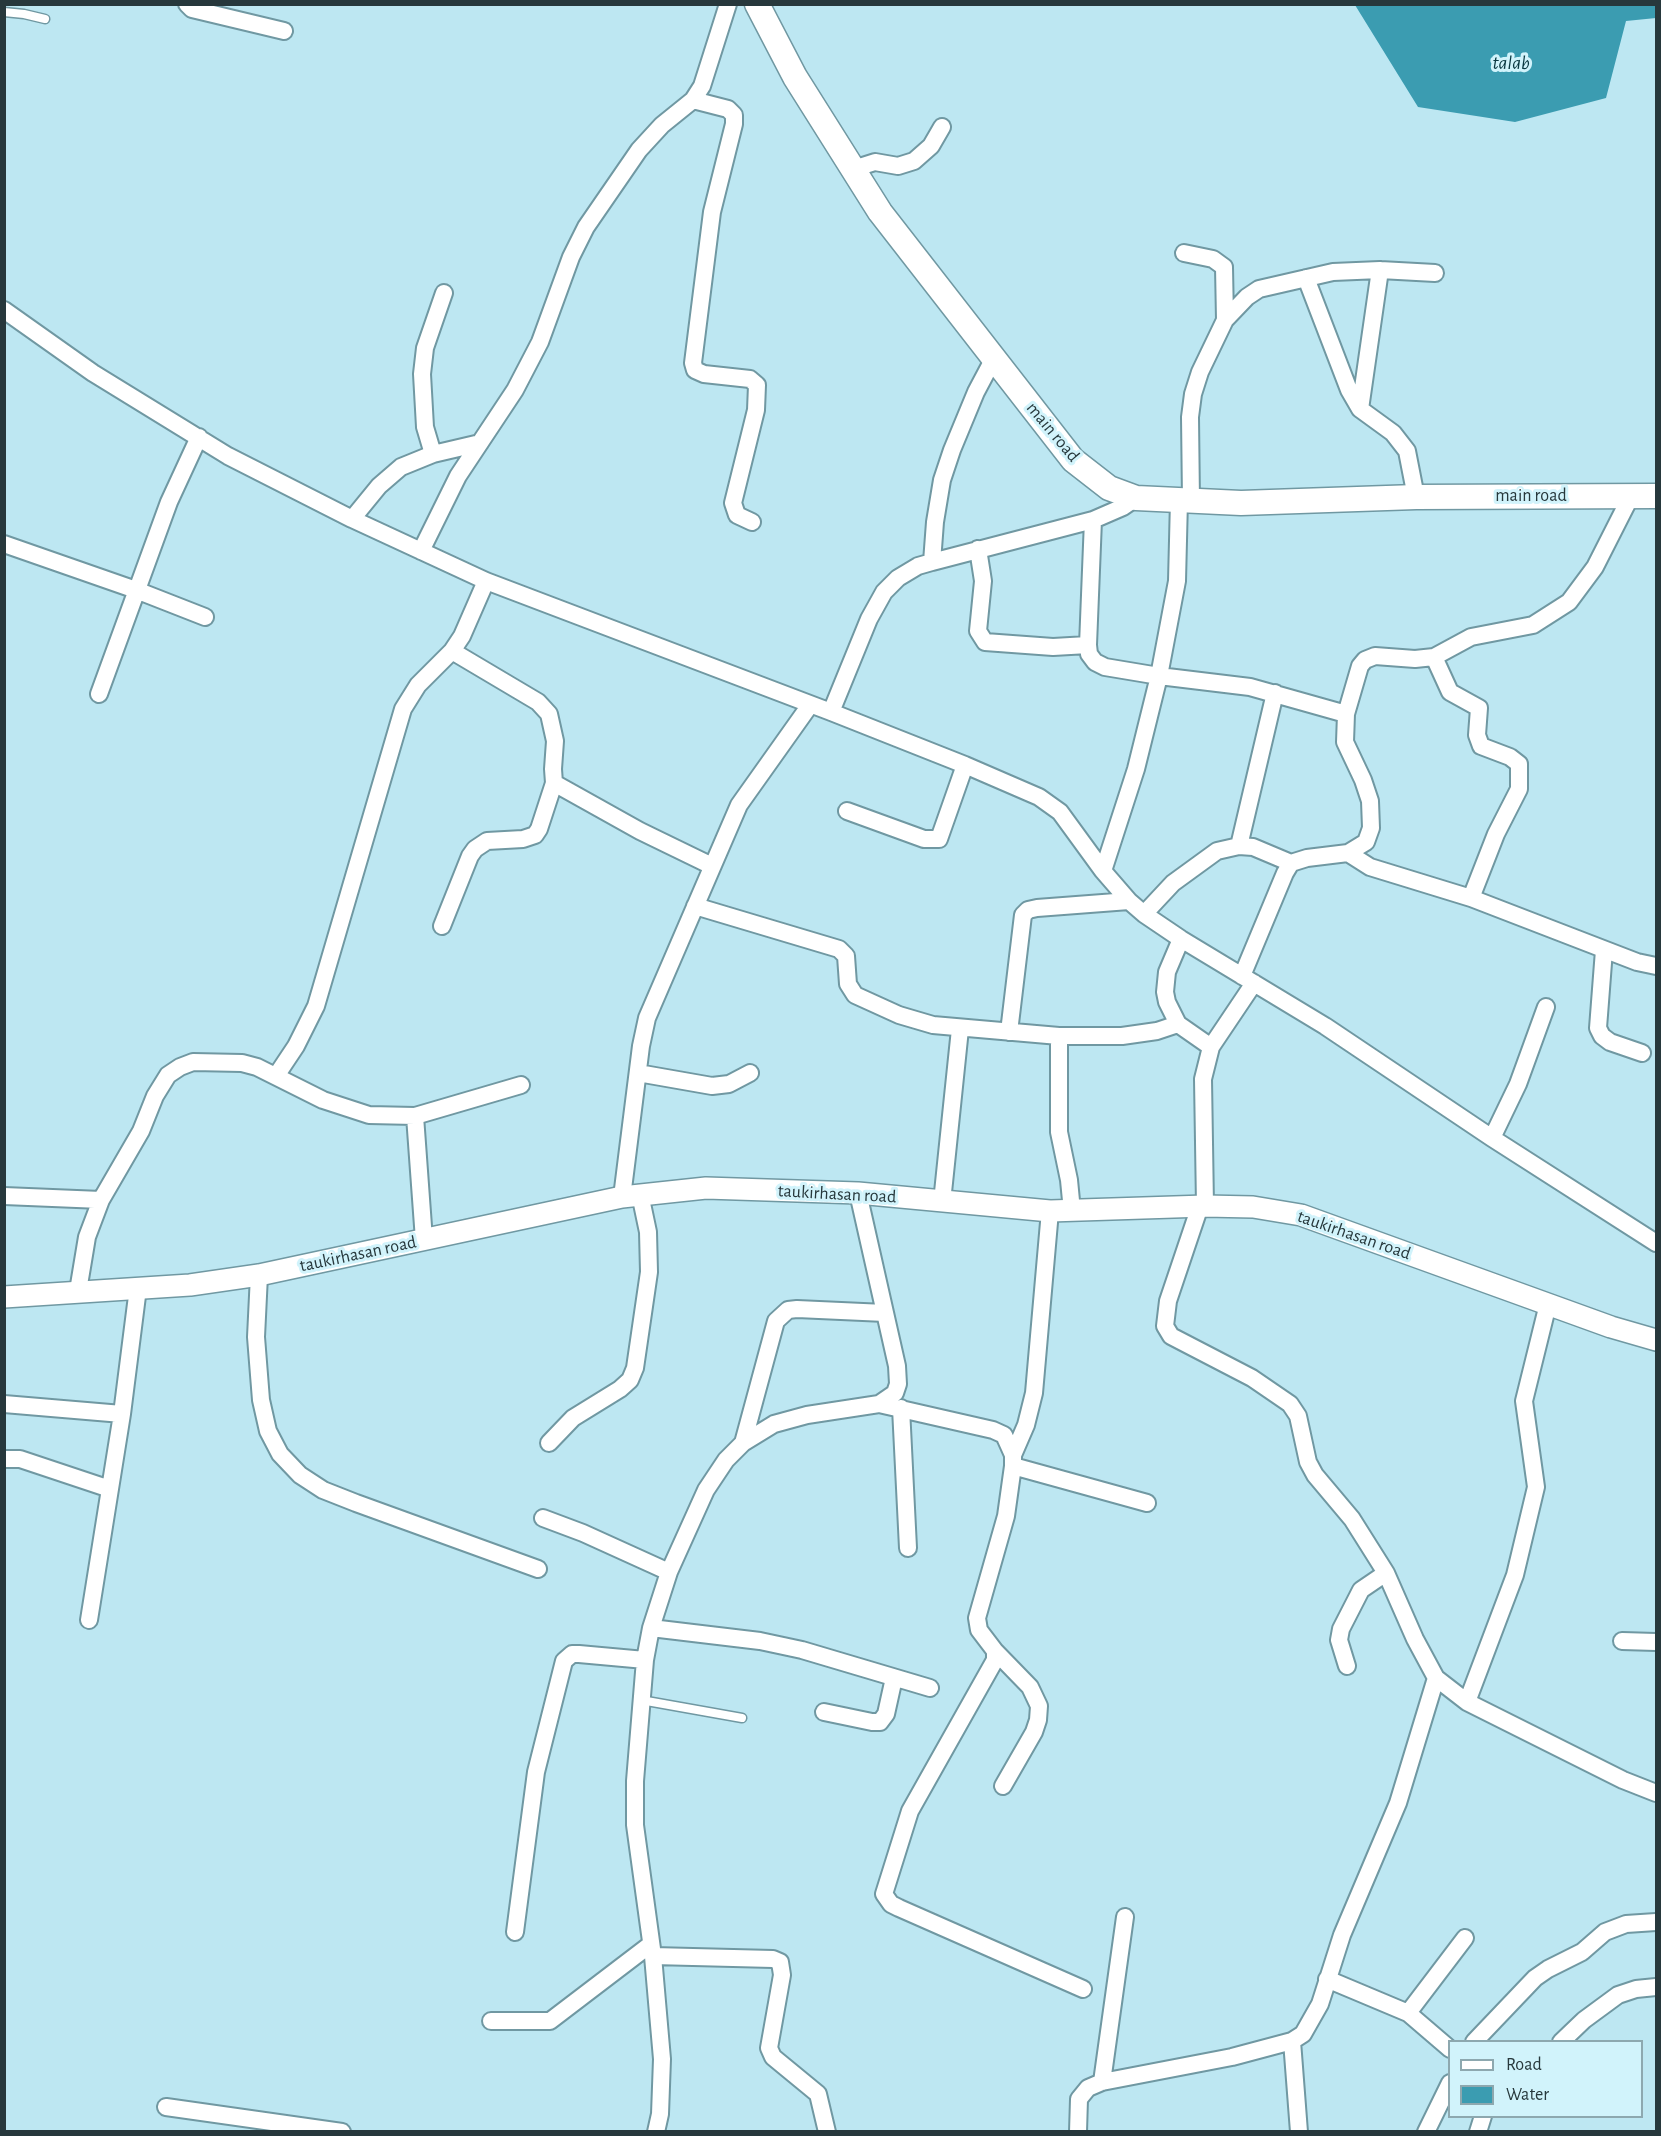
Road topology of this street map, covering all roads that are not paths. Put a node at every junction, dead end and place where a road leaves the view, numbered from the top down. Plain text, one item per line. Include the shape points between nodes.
1 (187, 4) edge
2 (728, 4) edge
3 (757, 4) edge
4 (4, 12) edge
5 (45, 19) dead end
6 (284, 31) dead end
7 (693, 99) junction
8 (942, 127) dead end
9 (853, 169) junction
10 (1184, 253) dead end
11 (1380, 270) junction
12 (1435, 273) dead end
13 (1306, 278) junction
14 (444, 293) dead end
15 (4, 310) edge
16 (1225, 320) junction
17 (994, 358) junction
18 (1360, 408) junction
19 (199, 438) junction
20 (480, 443) junction
21 (433, 454) junction
22 (1631, 496) junction
23 (1656, 496) edge
24 (1416, 497) junction
25 (1136, 498) junction
26 (1185, 500) junction
27 (351, 519) junction
28 (1093, 520) junction
29 (752, 522) dead end
30 (4, 544) edge
31 (978, 549) junction
32 (422, 551) junction
33 (932, 562) junction
34 (486, 581) junction
35 (136, 590) junction
36 (205, 617) dead end
37 (1088, 645) junction
38 (452, 651) junction
39 (1434, 657) junction
40 (1159, 676) junction
41 (1275, 693) junction
42 (99, 694) dead end
43 (810, 705) junction
44 (831, 712) junction
45 (1346, 714) junction
46 (965, 765) junction
47 (554, 783) junction
48 (847, 811) dead end
49 (1239, 846) junction
50 (1347, 853) junction
51 (1291, 863) junction
52 (712, 866) junction
53 (1103, 871) junction
54 (1471, 898) junction
55 (1129, 901) junction
56 (695, 906) junction
57 (1144, 914) junction
58 (442, 926) dead end
59 (1181, 939) junction
60 (1604, 950) junction
61 (1656, 966) edge
62 (1248, 979) junction
63 (1546, 1007) dead end
64 (1178, 1024) junction
65 (960, 1029) junction
66 (1009, 1032) junction
67 (1059, 1036) junction
68 (1210, 1047) junction
69 (1642, 1053) dead end
70 (750, 1072) dead end
71 (638, 1073) junction
72 (276, 1076) junction
73 (521, 1085) dead end
74 (415, 1116) junction
75 (1491, 1138) junction
76 (858, 1193) junction
77 (631, 1195) junction
78 (4, 1196) edge
79 (100, 1200) junction
80 (942, 1202) junction
81 (1202, 1206) junction
82 (1050, 1211) junction
83 (1072, 1211) junction
84 (424, 1240) junction
85 (1656, 1243) edge
86 (259, 1275) junction
87 (138, 1288) junction
88 (78, 1292) junction
89 (4, 1298) edge
90 (1548, 1304) junction
91 (885, 1313) junction
92 (1656, 1340) edge
93 (4, 1404) edge
94 (879, 1404) junction
95 (901, 1408) junction
96 (122, 1414) junction
97 (549, 1443) dead end
98 (743, 1443) junction
99 (4, 1459) edge
100 (1013, 1460) junction
101 (110, 1489) junction
102 (1147, 1503) dead end
103 (543, 1518) dead end
104 (908, 1548) dead end
105 (538, 1569) dead end
106 (669, 1572) junction
107 (1386, 1573) junction
108 (89, 1620) dead end
109 (651, 1628) junction
110 (1622, 1641) dead end
111 (1656, 1642) edge
112 (995, 1651) junction
113 (645, 1660) junction
114 (1347, 1666) dead end
115 (894, 1678) junction
116 (1436, 1678) junction
117 (930, 1688) dead end
118 (641, 1700) junction
119 (1467, 1702) junction
120 (824, 1712) dead end
121 (742, 1718) dead end
122 (1003, 1786) dead end
123 (1656, 1793) edge
124 (1125, 1917) dead end
125 (1656, 1922) edge
126 (515, 1932) dead end
127 (1465, 1938) dead end
128 (652, 1950) junction
129 (1326, 1979) junction
130 (1656, 1987) edge
131 (1083, 1989) dead end
132 (1408, 2013) junction
133 (490, 2021) dead end
134 (1476, 2040) edge
135 (1563, 2040) edge
136 (1292, 2042) junction
137 (1448, 2048) edge
138 (1102, 2082) junction
139 (1448, 2085) edge
140 (166, 2108) dead end
141 (342, 2132) edge
142 (656, 2132) edge
143 (827, 2132) edge
144 (1078, 2132) edge
145 (1299, 2132) edge
146 (1426, 2132) edge

1 - 6 street via 192,9
2 - 7 street via 702,86
3 - 9 main road, main road via 795,77
4 - 5 lane
7 - 20 street via 639,150 586,227 540,342 515,390
7 - 29 street via 728,108 734,115 712,212 693,363 695,370 704,374 750,379 757,385 756,410 733,503 736,515
8 - 9 street via 931,146 914,161 898,166 875,162
9 - 17 main road, main road via 880,212
10 - 16 street via 1213,258 1224,267
11 - 12 street
11 - 13 street via 1333,272
11 - 18 street
13 - 16 street via 1259,289
13 - 18 street via 1349,390
14 - 21 street via 425,348 422,374 425,427
15 - 19 street via 93,373
16 - 26 street via 1193,394
17 - 25 main road, main road via 1073,460 1109,488
17 - 33 street via 976,392 942,480
18 - 24 street via 1393,433 1407,451
19 - 27 street
19 - 35 street via 169,502
20 - 21 street
20 - 32 street via 458,476
21 - 27 street via 401,467
22 - 23 main road, main road
22 - 24 main road, main road
22 - 39 street via 1595,567 1569,602 1533,625 1470,637
24 - 26 main road, main road
25 - 26 main road, main road
25 - 28 street
26 - 40 street via 1177,581
27 - 32 street
28 - 31 street
28 - 37 street
30 - 35 street
31 - 33 street
31 - 37 street via 982,581 978,631 985,642 1053,647
32 - 34 street
33 - 44 street via 898,578 884,592
34 - 38 street
34 - 43 street
35 - 36 street
35 - 42 street
37 - 40 street via 1095,662 1105,667
38 - 47 street via 538,702 549,714 555,741
38 - 72 street via 418,685 403,710 316,1006
39 - 45 street via 1375,656 1365,660
39 - 54 street via 1450,692 1479,708 1477,735 1481,746 1519,764 1519,789
40 - 41 street
40 - 53 street via 1136,769
41 - 45 street
41 - 49 street
43 - 44 street
43 - 52 street via 740,805
44 - 46 street
45 - 50 street via 1345,742 1370,801 1371,828 1366,842
46 - 48 street via 939,839 924,839
46 - 53 street via 1039,797 1060,812
47 - 52 street
47 - 58 street via 535,835 487,842 475,849
49 - 51 street via 1253,847
49 - 57 street via 1217,851 1173,883
50 - 51 street
50 - 54 street via 1370,867
51 - 62 street
52 - 56 street
53 - 55 street
54 - 60 street
55 - 57 street
55 - 66 street via 1037,908 1023,915
56 - 65 street via 839,949 846,956 849,984 855,995 899,1015
56 - 71 street via 647,1018
57 - 59 street
59 - 62 street
59 - 64 street via 1167,972 1165,992
60 - 61 street
60 - 69 street via 1598,1028 1610,1042
62 - 68 street
62 - 75 street
63 - 75 street via 1518,1084
64 - 67 street via 1122,1036
64 - 68 street
65 - 66 street
65 - 80 street
66 - 67 street
67 - 83 street via 1059,1132
68 - 81 street via 1203,1079
70 - 71 street via 729,1084 712,1086
71 - 77 street
72 - 74 street via 323,1100 369,1115
72 - 79 street via 242,1063 193,1062 168,1075 141,1131
73 - 74 street
74 - 84 street
75 - 85 street
76 - 77 street, taukirhasan road via 706,1188
76 - 80 street, taukirhasan road
76 - 91 street
77 - 84 street, taukirhasan road
77 - 97 street via 648,1232 649,1272 635,1368 620,1389 573,1418
78 - 79 street
79 - 88 street via 87,1237
80 - 82 street, taukirhasan road
81 - 83 street, taukirhasan road
81 - 90 street, taukirhasan road via 1253,1207 1301,1215
81 - 107 street via 1168,1301 1165,1326 1172,1336 1252,1378 1290,1404 1298,1416 1308,1462 1315,1475 1352,1519
82 - 83 street, taukirhasan road
82 - 100 street via 1034,1393
84 - 86 street, taukirhasan road
86 - 87 street, taukirhasan road
86 - 105 street via 256,1336 261,1400 268,1431 280,1454 300,1475 323,1490
87 - 88 street, taukirhasan road
87 - 96 street
88 - 89 street, taukirhasan road
90 - 92 street, taukirhasan road
90 - 119 street via 1524,1401 1536,1487 1515,1575
91 - 94 street via 898,1384 895,1393
91 - 98 street via 788,1310 776,1321
93 - 96 street
94 - 95 street
94 - 98 street via 774,1424
95 - 100 street via 1004,1435
95 - 104 street
96 - 101 street
98 - 106 street via 706,1490
99 - 101 street via 20,1459
100 - 102 street
100 - 112 street via 1006,1516 977,1618 979,1630
101 - 108 street
103 - 106 street
106 - 109 street
107 - 114 street via 1361,1590 1341,1629 1339,1640
107 - 116 street
109 - 113 street
109 - 115 street via 760,1641
110 - 111 street
112 - 122 street via 1030,1687 1039,1706 1034,1732
112 - 131 street via 995,1660 910,1811 884,1894 899,1908
113 - 118 street
113 - 126 street via 572,1654 564,1661 536,1772
115 - 117 street
115 - 120 street via 880,1722
116 - 119 street
116 - 129 street via 1398,1803
118 - 121 lane
118 - 128 street via 634,1825
119 - 123 street
124 - 138 street
125 - 134 street via 1626,1924 1605,1932 1582,1952 1548,1969
127 - 132 street
128 - 133 street via 550,2021
128 - 142 street via 662,2058
128 - 143 street via 780,1962 782,1975 769,2048 773,2057 818,2094
129 - 132 street
129 - 136 street via 1310,2023
130 - 135 street via 1618,1995
132 - 137 street
136 - 138 street
136 - 145 street
138 - 144 street via 1088,2088 1079,2099
139 - 146 street
140 - 141 street

